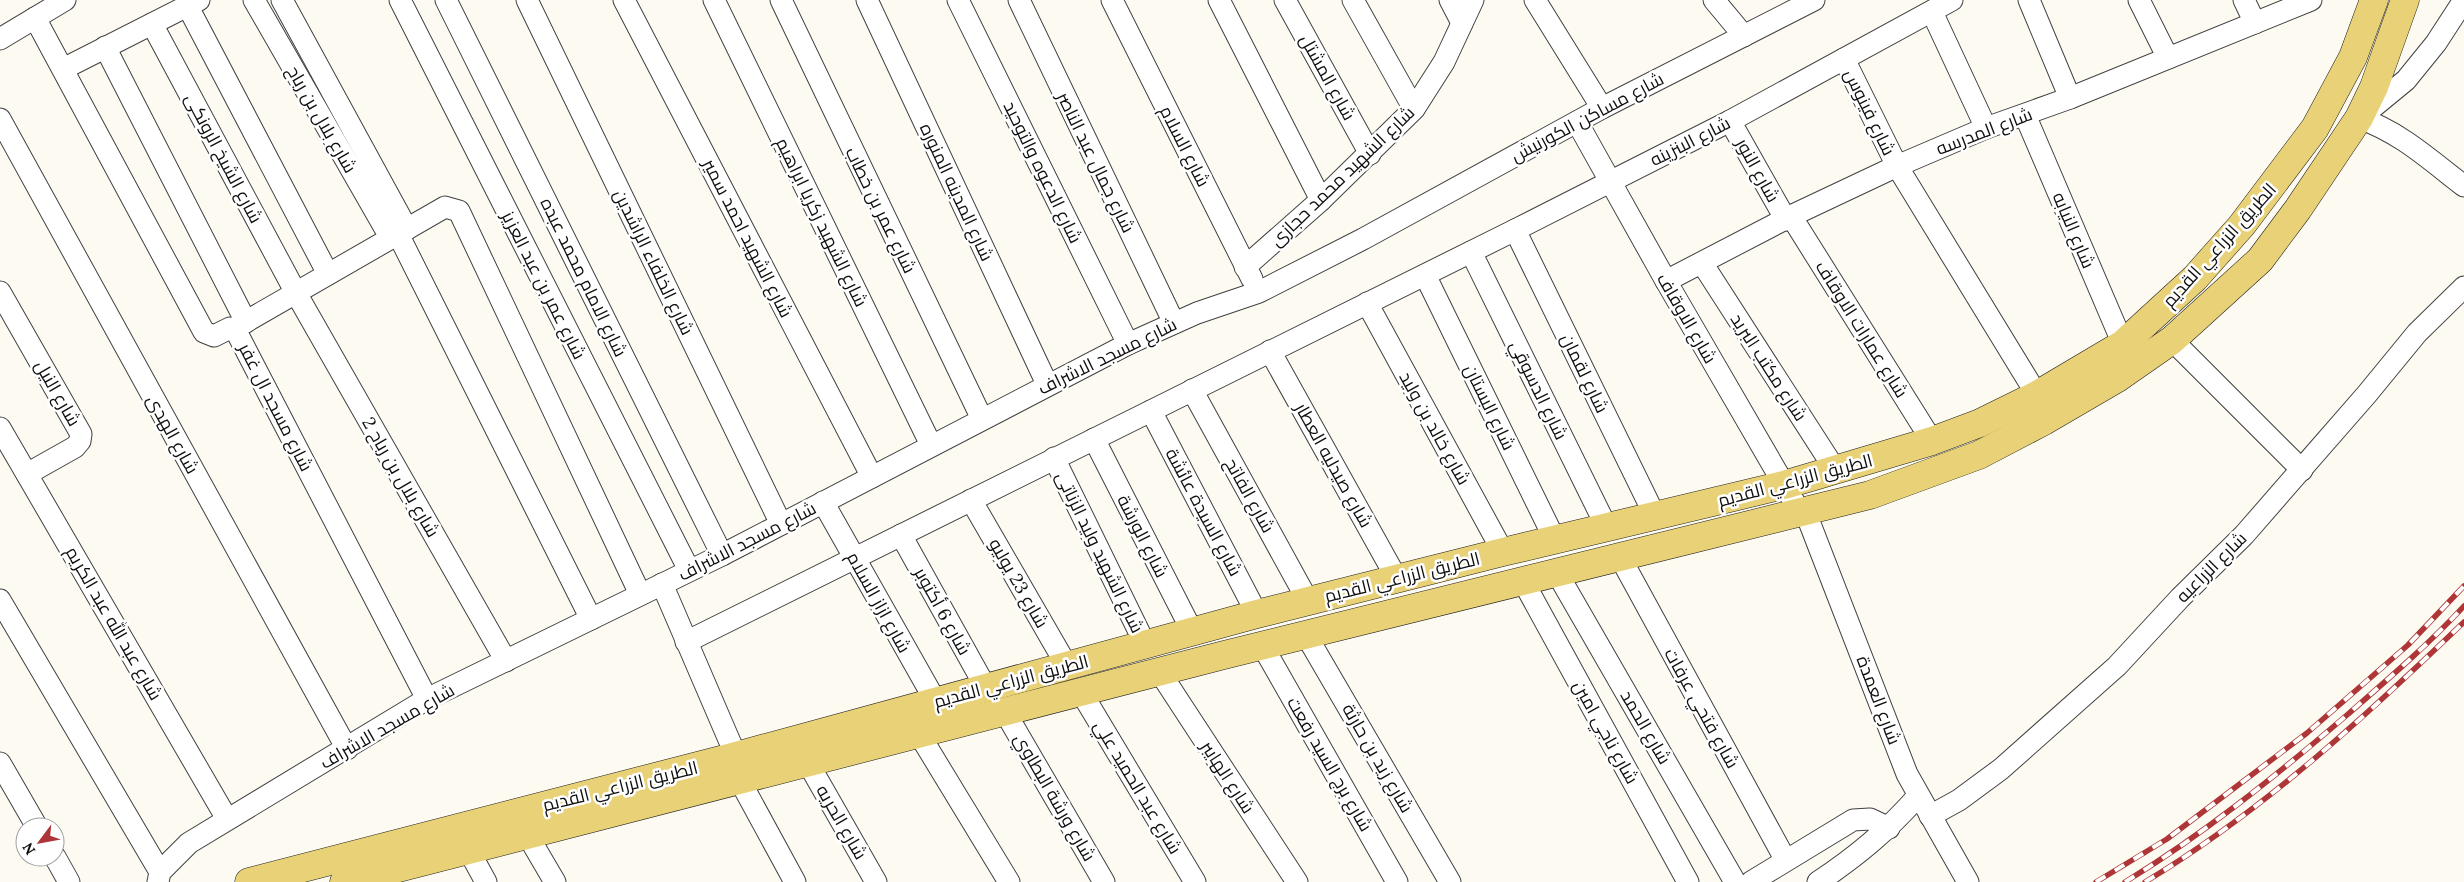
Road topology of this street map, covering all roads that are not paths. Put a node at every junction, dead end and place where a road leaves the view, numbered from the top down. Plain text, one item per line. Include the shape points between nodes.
1 (65, 0) edge
2 (254, 0) edge
3 (282, 0) edge
4 (400, 0) edge
5 (446, 0) edge
6 (527, 0) edge
7 (624, 0) edge
8 (714, 0) edge
9 (781, 0) edge
10 (866, 0) edge
11 (958, 0) edge
12 (1019, 0) edge
13 (1112, 0) edge
14 (1219, 0) edge
15 (1285, 0) edge
16 (1353, 0) edge
17 (1450, 0) edge
18 (1473, 0) edge
19 (1714, 0) edge
20 (1814, 0) edge
21 (1952, 0) edge
22 (2029, 0) edge
23 (2139, 0) edge
24 (2244, 0) edge
25 (2309, 0) edge
26 (2374, 0) edge
27 (2405, 0) edge
28 (2464, 0) edge
29 (193, 3) edge
30 (1543, 4) edge
31 (1932, 12) junction
32 (35, 18) junction
33 (1462, 23) junction
34 (2255, 23) junction
35 (152, 24) junction
36 (1744, 36) junction
37 (0, 39) edge
38 (105, 47) junction
39 (2168, 58) junction
40 (1844, 59) junction
41 (63, 69) junction
42 (2070, 98) junction
43 (1602, 108) junction
44 (1414, 109) junction
45 (2024, 115) junction
46 (2359, 118) junction
47 (0, 120) edge
48 (1730, 121) junction
49 (1577, 122) junction
50 (1986, 128) junction
51 (1370, 154) junction
52 (1897, 166) junction
53 (1610, 182) junction
54 (2464, 186) edge
55 (2269, 190) junction
56 (1322, 200) junction
57 (2298, 209) junction
58 (1789, 218) junction
59 (2242, 225) junction
60 (1515, 230) junction
61 (398, 233) junction
62 (1363, 239) joint
63 (2271, 246) junction
64 (1471, 252) junction
65 (1702, 262) junction
66 (1245, 267) junction
67 (328, 274) junction
68 (1425, 275) junction
69 (1666, 282) junction
70 (2464, 287) edge
71 (0, 292) edge
72 (1259, 292) junction
73 (296, 293) junction
74 (1367, 303) junction
75 (1174, 323) junction
76 (240, 325) junction
77 (2172, 340) junction
78 (1128, 344) junction
79 (2123, 344) junction
80 (1270, 351) junction
81 (1047, 384) junction
82 (1192, 390) junction
83 (2037, 395) junction
84 (1151, 411) junction
85 (982, 419) junction
86 (0, 428) edge
87 (1094, 439) junction
88 (1932, 441) junction
89 (931, 444) junction
90 (1054, 458) junction
91 (2302, 470) junction
92 (1836, 471) junction
93 (27, 474) junction
94 (872, 477) junction
95 (1784, 485) junction
96 (971, 500) junction
97 (823, 502) junction
98 (1803, 512) junction
99 (1655, 516) junction
100 (781, 524) junction
101 (1607, 528) junction
102 (901, 535) junction
103 (1555, 540) junction
104 (1503, 552) junction
105 (722, 555) junction
106 (1620, 557) junction
107 (854, 558) junction
108 (689, 570) junction
109 (1557, 573) junction
110 (1397, 579) junction
111 (1523, 581) junction
112 (662, 584) junction
113 (640, 594) junction
114 (0, 600) edge
115 (1308, 601) junction
116 (1257, 614) junction
117 (591, 619) junction
118 (1193, 633) junction
119 (1306, 635) junction
120 (686, 642) junction
121 (1262, 645) junction
122 (1146, 646) junction
123 (506, 661) junction
124 (1067, 666) junction
125 (1159, 671) junction
126 (986, 688) junction
127 (1081, 692) junction
128 (427, 699) junction
129 (936, 702) junction
130 (1005, 712) junction
131 (919, 734) junction
132 (347, 749) junction
133 (0, 763) edge
134 (808, 763) junction
135 (738, 768) junction
136 (1918, 796) junction
137 (1930, 816) junction
138 (31, 817) edge
139 (227, 819) junction
140 (1889, 828) junction
141 (528, 836) junction
142 (469, 850) junction
143 (1785, 859) junction
144 (61, 867) edge
145 (159, 877) edge
146 (361, 880) edge
147 (69, 882) edge
148 (248, 882) edge
149 (486, 882) edge
150 (555, 882) edge
151 (795, 882) edge
152 (876, 882) edge
153 (1009, 882) edge
154 (1104, 882) edge
155 (1195, 882) edge
156 (1297, 882) edge
157 (1397, 882) edge
158 (1450, 882) edge
159 (1688, 882) edge
160 (1736, 882) edge
161 (1751, 882) edge
162 (1818, 882) edge
163 (1968, 882) edge

1 - 32 street
2 - 61 street, شارع بلال بن رباح
3 - 61 street
4 - 108 street, شارع عمر بن عبد العزيز
5 - 105 street, شارع الامام محمد عبده
6 - 100 street, شارع الخلفاء الراشدين
7 - 94 street, شارع الشهيد احمد سمير
8 - 89 street, شارع الشهيد زكريا ابراهيم
9 - 85 street, شارع عمر بن خطاب
10 - 81 street, شارع المدينه المنوره
11 - 78 street, شارع الدعوه والتوحيد
12 - 75 street, شارع جمال عبد الناصر
13 - 66 street, شارع السلام
14 - 56 street
15 - 51 street, شارع المشتل
16 - 44 street
17 - 33 street
18 - 33 street, شارع الشهيد محمد حجازى
19 - 36 street
20 - 36 street, شارع مساكن الكورنيش
21 - 31 street, شارع البنزينه
22 - 42 street
23 - 39 street
24 - 34 street
25 - 34 street, شارع المدرسه
26 - 55 main road, الطريق الزراعي القديم via 2336,92 2315,128
27 - 46 main road, الطريق الزراعي القديم
28 - 46 street via 2436,43 2406,80
29 - 35 street
29 - 67 street
30 - 43 street
31 - 40 street, شارع البنزينه
31 - 50 street
32 - 37 street
32 - 41 street, شارع مسجد ال غفر
33 - 44 street, شارع الشهيد محمد حجازى via 1444,62
34 - 39 street, شارع المدرسه
35 - 38 street
35 - 73 street, شارع الشيخ الرونكى
36 - 43 street, شارع مساكن الكورنيش
38 - 41 street
38 - 76 street
39 - 42 street, شارع المدرسه
40 - 48 street, شارع البنزينه
40 - 52 street, شارع فينوس
41 - 76 street, شارع مسجد ال غفر via 204,332 214,336
42 - 45 street, شارع المدرسه
43 - 49 street, شارع مساكن الكورنيش
44 - 51 street, شارع الشهيد محمد حجازى
45 - 50 street, شارع المدرسه
45 - 79 street, شارع النيابه
46 - 54 street via 2403,139
46 - 57 main road, الطريق الزراعي القديم
47 - 132 street, شارع الهدى
48 - 53 street, شارع البنزينه
48 - 58 street, شارع النور
49 - 53 street, شارع الاوقاف
49 - 62 street, شارع مساكن الكورنيش
50 - 52 street, شارع المدرسه
51 - 56 street, شارع الشهيد محمد حجازى
52 - 58 street, شارع المدرسه
52 - 83 street, شارع فينوس
53 - 60 street, شارع البنزينه
53 - 69 street, شارع الاوقاف
55 - 57 main road via 2278,207
55 - 59 main road, الطريق الزراعي القديم
56 - 66 street, شارع الشهيد محمد حجازى
57 - 63 main road, الطريق الزراعي القديم
58 - 65 street, شارع المدرسه
58 - 88 street, شارع عمارات الاوقاف
59 - 63 main road via 2257,229
59 - 79 main road, الطريق الزراعي القديم via 2196,278
60 - 64 street, شارع البنزينه
60 - 99 street, شارع لقمان
61 - 67 street
61 - 113 street via 445,207 459,211
61 - 117 street
62 - 72 street, شارع مسجد الاشراف
63 - 77 main road, الطريق الزراعي القديم via 2222,297
64 - 68 street, شارع البنزينه
64 - 101 street, شارع الدسوقي
65 - 69 street, شارع المدرسه
65 - 92 street, شارع مكتب البريد
66 - 72 street, شارع السلام
67 - 73 street
68 - 74 street
68 - 103 street, شارع البستان
69 - 95 street, شارع الاوقاف
70 - 91 street, شارع الزراعيه via 2417,333
71 - 93 street, شارع النيل via 81,434 75,447
72 - 75 street, شارع مسجد الاشراف
73 - 76 street
73 - 123 street, شارع بلال بن رباح 2
74 - 80 street
74 - 104 street, شارع خالد بن وليد
75 - 78 street, شارع مسجد الاشراف
76 - 128 street, شارع مسجد ال غفر
77 - 91 street
77 - 98 main road, الطريق الزراعي القديم via 2116,379 1979,455 1870,495
78 - 81 street, شارع مسجد الاشراف
79 - 83 main road, الطريق الزراعي القديم
80 - 82 street
80 - 110 street, شارع صيدليه العطار
81 - 85 street, شارع مسجد الاشراف
82 - 84 street
82 - 115 street, شارع الفاتح
83 - 88 main road, الطريق الزراعي القديم via 1980,423
84 - 87 street
84 - 116 street, شارع السيدة عائشة
85 - 89 street, شارع مسجد الاشراف
86 - 93 street, شارع عبد الله عبد الكريم
87 - 90 street
87 - 118 street, شارع الورشة
88 - 92 main road, الطريق الزراعي القديم
89 - 94 street, شارع مسجد الاشراف
90 - 96 street
90 - 122 street, شارع الشهيد وليد الزناتى
91 - 137 street, شارع الزراعيه via 2117,666 1995,774
92 - 95 main road, الطريق الزراعي القديم
93 - 139 street, شارع عبد الله عبد الكريم
94 - 97 street, شارع مسجد الاشراف
95 - 98 street, شارع الاوقاف
95 - 99 main road, الطريق الزراعي القديم
96 - 102 street
96 - 124 street, شارع 23 يوليو
97 - 100 street, شارع مسجد الاشراف
97 - 107 street, شارع ازاز السلام
98 - 106 main road, الطريق الزراعي القديم
98 - 136 street, شارع العمدة
99 - 101 main road, الطريق الزراعي القديم
100 - 105 street, شارع مسجد الاشراف
101 - 103 main road, الطريق الزراعي القديم
102 - 107 street
102 - 126 street, شارع 6 أكتوبر
103 - 104 main road, الطريق الزراعي القديم
104 - 110 main road, الطريق الزراعي القديم
105 - 108 street, شارع مسجد الاشراف
106 - 109 main road, الطريق الزراعي القديم
106 - 143 street, شارع فتحي عرفات
107 - 120 street
107 - 129 street, شارع ازاز السلام
108 - 112 street, شارع مسجد الاشراف
109 - 111 main road, الطريق الزراعي القديم
109 - 160 street, شارع الحمد
110 - 115 main road, الطريق الزراعي القديم
111 - 119 main road, الطريق الزراعي القديم
111 - 159 street, شارع ناجي امين
112 - 113 street, شارع مسجد الاشراف
112 - 120 street
113 - 117 street, شارع مسجد الاشراف
114 - 145 street
115 - 116 main road, الطريق الزراعي القديم
116 - 118 main road, الطريق الزراعي القديم
117 - 123 street, شارع مسجد الاشراف
118 - 122 main road, الطريق الزراعي القديم
119 - 121 main road, الطريق الزراعي القديم
119 - 158 street, شارع زيد بن حارثة
120 - 135 street
121 - 125 main road, الطريق الزراعي القديم
121 - 157 street, شارع برج السيد رفعت
122 - 124 main road, الطريق الزراعي القديم
123 - 128 street, شارع مسجد الاشراف
124 - 126 main road, الطريق الزراعي القديم
125 - 127 main road, الطريق الزراعي القديم
125 - 156 street, شارع الهايبر
126 - 129 main road, الطريق الزراعي القديم
127 - 130 main road, الطريق الزراعي القديم
127 - 155 street, شارع عبد الحميد علي
128 - 132 street, شارع مسجد الاشراف
129 - 135 main road, الطريق الزراعي القديم
130 - 131 main road, الطريق الزراعي القديم
130 - 154 street, شارع ورشة البطاوي
131 - 134 main road, الطريق الزراعي القديم
131 - 153 street
132 - 139 street, شارع مسجد الاشراف
133 - 138 street
134 - 135 main road, الطريق الزراعي القديم
134 - 152 street, شارع الحريه
135 - 141 main road, الطريق الزراعي القديم
135 - 148 main road, الطريق الزراعي القديم
135 - 151 street
136 - 137 street, شارع العمدة
136 - 140 street
137 - 163 street, شارع العمدة
139 - 145 street, شارع مسجد الاشراف via 190,843
140 - 143 street via 1870,819 1853,820
140 - 162 street via 1857,856
141 - 142 main road, الطريق الزراعي القديم
141 - 150 street
142 - 146 main road, الطريق الزراعي القديم
142 - 149 street
143 - 161 street
144 - 147 street

